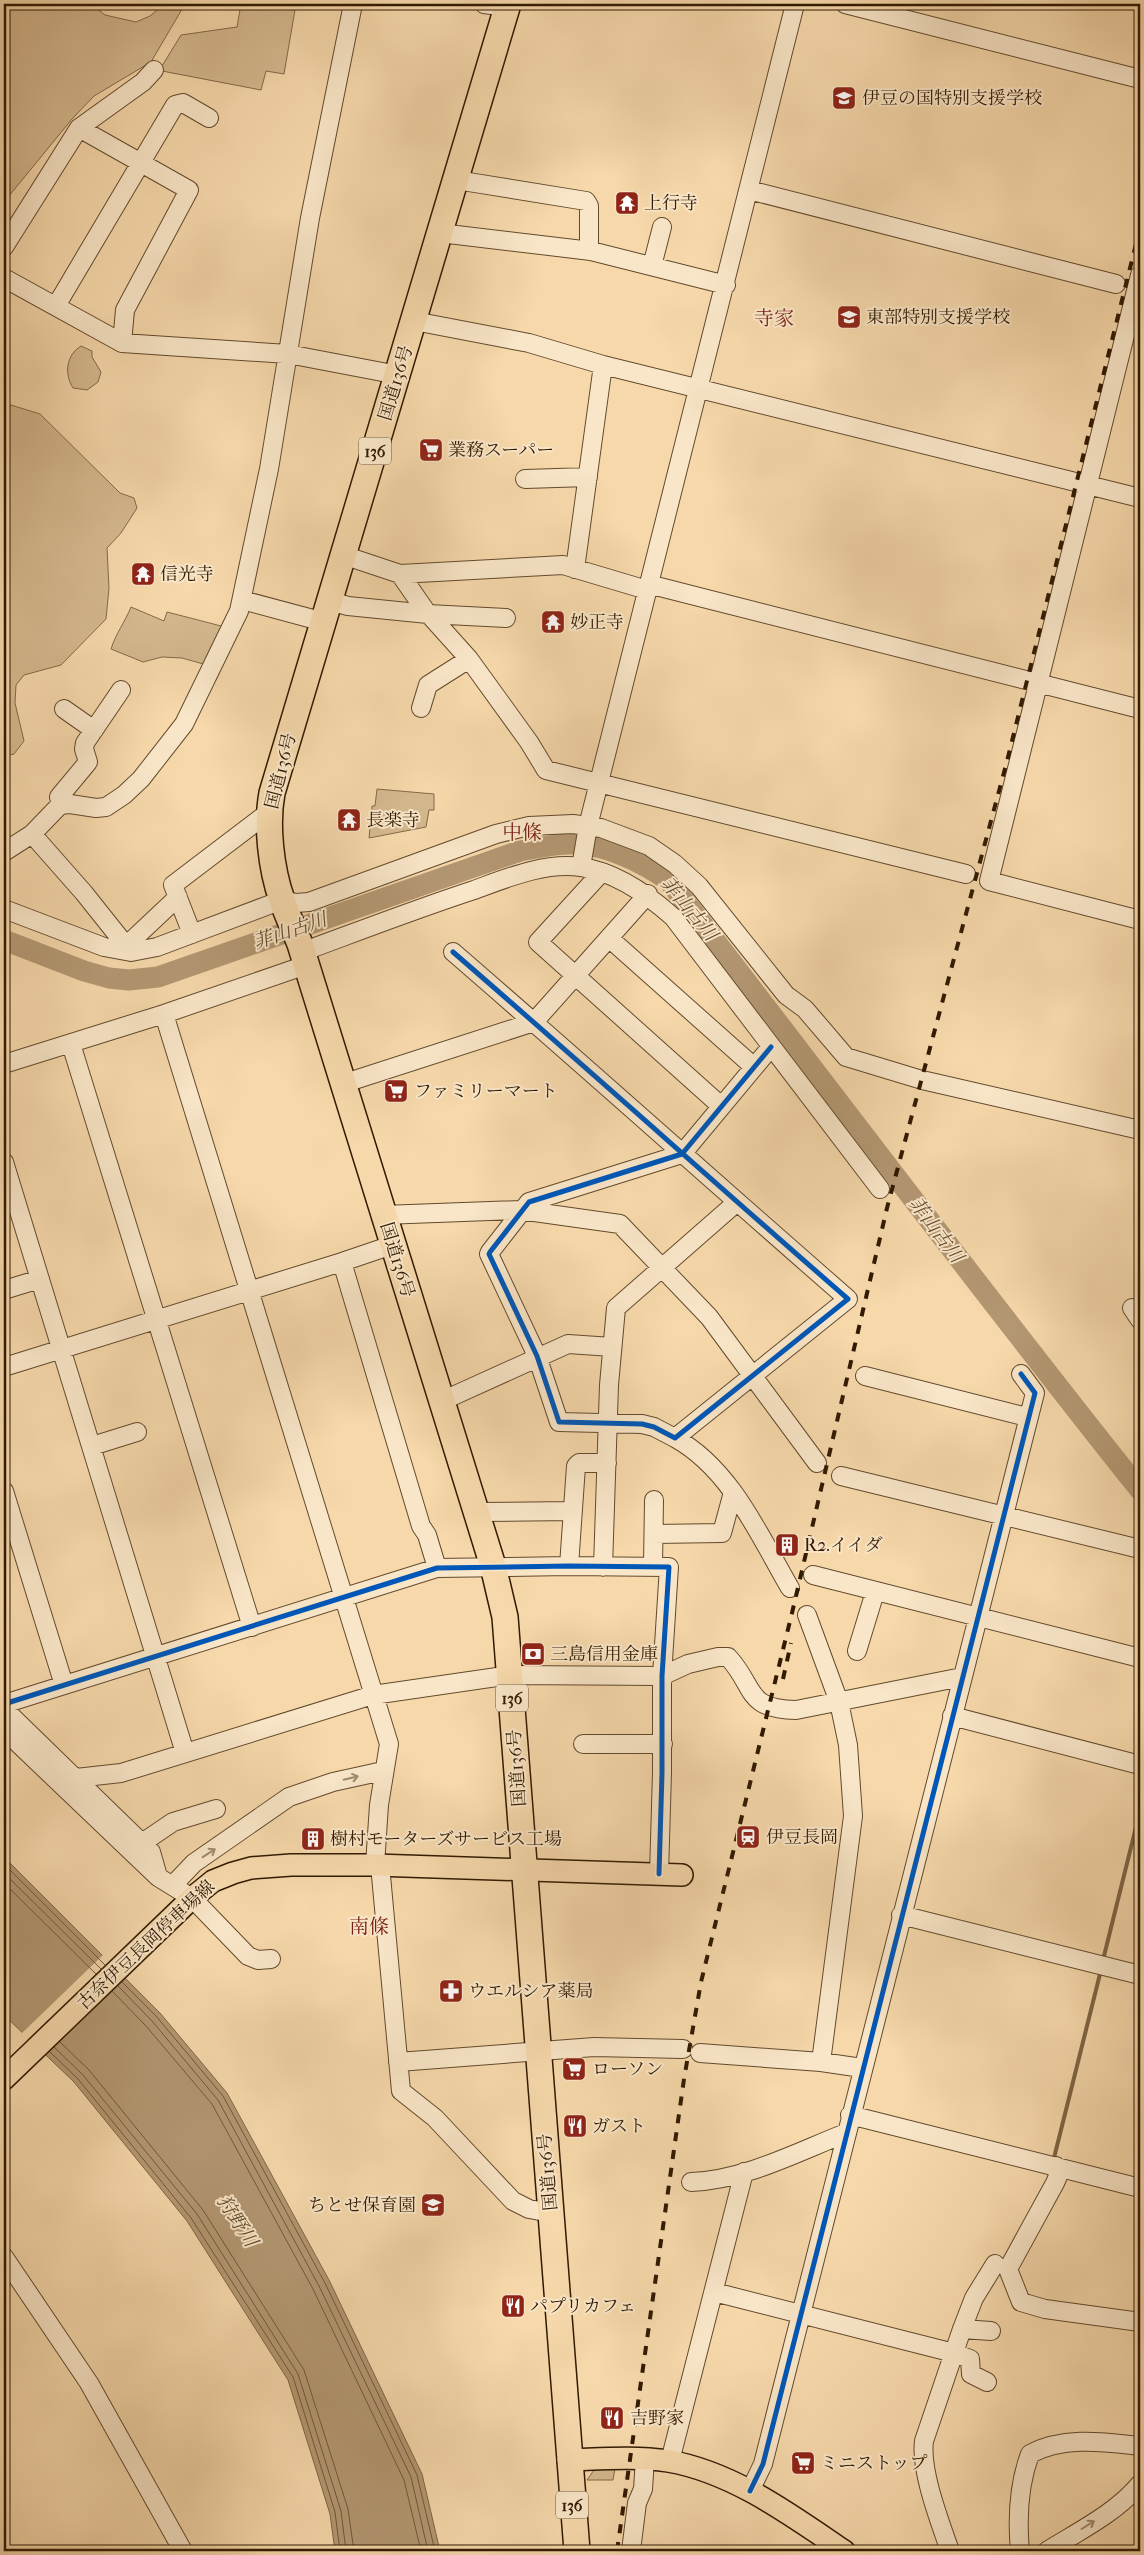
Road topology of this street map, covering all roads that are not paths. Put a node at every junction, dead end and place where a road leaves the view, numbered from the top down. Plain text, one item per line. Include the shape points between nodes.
1 (353, 4) edge
2 (795, 4) edge
3 (845, 4) edge
4 (500, 5) edge
5 (154, 70) dead end
6 (1140, 79) edge
7 (209, 118) dead end
8 (79, 128) junction
9 (142, 162) junction
10 (456, 180) junction
11 (749, 190) junction
12 (662, 227) dead end
13 (440, 233) junction
14 (4, 247) edge
15 (589, 251) junction
16 (652, 266) junction
17 (4, 278) edge
18 (1116, 284) dead end
19 (726, 285) junction
20 (1139, 285) edge
21 (56, 306) junction
22 (414, 321) junction
23 (122, 343) junction
24 (288, 354) junction
25 (603, 364) junction
26 (398, 375) junction
27 (698, 388) junction
28 (588, 477) junction
29 (525, 478) dead end
30 (1087, 485) junction
31 (1140, 498) edge
32 (343, 555) junction
33 (575, 569) junction
34 (400, 574) junction
35 (648, 587) junction
36 (242, 600) junction
37 (327, 612) junction
38 (428, 614) junction
39 (506, 618) dead end
40 (469, 658) junction
41 (1037, 683) junction
42 (122, 690) dead end
43 (421, 708) dead end
44 (64, 709) dead end
45 (1140, 709) edge
46 (94, 730) junction
47 (599, 783) junction
48 (61, 805) junction
49 (268, 812) junction
50 (587, 828) junction
51 (32, 834) junction
52 (4, 852) edge
53 (581, 865) junction
54 (600, 873) junction
55 (966, 874) dead end
56 (648, 894) junction
57 (178, 897) junction
58 (285, 906) junction
59 (4, 909) edge
60 (1140, 920) edge
61 (192, 934) junction
62 (609, 938) junction
63 (129, 949) junction
64 (453, 952) dead end
65 (303, 954) junction
66 (576, 975) junction
67 (164, 1014) junction
68 (534, 1022) junction
69 (71, 1044) junction
70 (771, 1047) junction
71 (4, 1064) edge
72 (754, 1068) junction
73 (342, 1084) junction
74 (721, 1106) junction
75 (1140, 1130) edge
76 (682, 1154) junction
77 (4, 1162) edge
78 (880, 1189) dead end
79 (737, 1202) junction
80 (520, 1210) junction
81 (383, 1215) junction
82 (392, 1245) junction
83 (342, 1262) junction
84 (662, 1268) junction
85 (40, 1278) junction
86 (4, 1290) edge
87 (250, 1291) junction
88 (156, 1320) junction
89 (612, 1347) junction
90 (62, 1350) junction
91 (537, 1356) junction
92 (4, 1368) edge
93 (1021, 1374) dead end
94 (752, 1376) junction
95 (865, 1376) dead end
96 (442, 1401) junction
97 (1027, 1417) junction
98 (609, 1422) junction
99 (137, 1432) dead end
100 (675, 1438) junction
101 (92, 1446) junction
102 (607, 1463) junction
103 (817, 1463) dead end
104 (841, 1476) dead end
105 (4, 1490) edge
106 (733, 1492) junction
107 (654, 1500) dead end
108 (572, 1511) junction
109 (476, 1512) junction
110 (1002, 1516) junction
111 (654, 1534) junction
112 (1140, 1549) edge
113 (493, 1566) junction
114 (569, 1566) junction
115 (653, 1566) junction
116 (603, 1567) junction
117 (437, 1568) junction
118 (814, 1575) dead end
119 (790, 1588) dead end
120 (875, 1592) junction
121 (344, 1598) junction
122 (807, 1615) dead end
123 (977, 1618) junction
124 (252, 1627) junction
125 (857, 1651) dead end
126 (156, 1656) junction
127 (1140, 1658) edge
128 (511, 1676) junction
129 (662, 1676) junction
130 (962, 1677) junction
131 (64, 1685) junction
132 (373, 1695) junction
133 (839, 1702) junction
134 (4, 1704) edge
135 (4, 1709) edge
136 (952, 1716) junction
137 (4, 1730) edge
138 (583, 1744) dead end
139 (663, 1744) junction
140 (185, 1753) junction
141 (1140, 1765) edge
142 (383, 1771) junction
143 (76, 1778) junction
144 (216, 1810) dead end
145 (142, 1843) junction
146 (377, 1865) junction
147 (524, 1870) junction
148 (659, 1874) junction
149 (682, 1875) dead end
150 (166, 1881) junction
151 (185, 1905) junction
152 (902, 1915) junction
153 (271, 1959) dead end
154 (1140, 1976) edge
155 (538, 2050) junction
156 (683, 2050) dead end
157 (700, 2053) dead end
158 (398, 2062) junction
159 (821, 2062) junction
160 (862, 2068) junction
161 (4, 2079) edge
162 (850, 2115) junction
163 (846, 2133) junction
164 (1053, 2166) junction
165 (744, 2172) junction
166 (691, 2182) dead end
167 (1140, 2188) edge
168 (551, 2213) junction
169 (4, 2257) edge
170 (995, 2264) dead end
171 (714, 2292) junction
172 (801, 2314) junction
173 (1140, 2322) edge
174 (958, 2354) junction
175 (987, 2382) dead end
176 (1140, 2446) edge
177 (646, 2459) junction
178 (568, 2460) junction
179 (670, 2461) junction
180 (1140, 2484) edge
181 (750, 2491) junction
182 (183, 2551) edge
183 (577, 2551) edge
184 (631, 2551) edge
185 (844, 2551) edge
186 (950, 2551) edge
187 (1020, 2551) edge
188 (1047, 2551) edge

1 - 24 street via 310,218
2 - 11 street
3 - 6 street
4 - 10 highway, 国道136号 / 136
5 - 8 street via 143,82
7 - 9 street via 182,103 175,104
8 - 9 street
8 - 14 street
9 - 21 street
9 - 23 street via 186,187 189,193 125,310
10 - 13 highway, 国道136号 / 136
10 - 15 street via 586,201 589,206
11 - 18 street
11 - 19 street
12 - 16 street
13 - 15 street
13 - 22 highway, 国道136号 / 136
15 - 16 street
16 - 19 street
17 - 21 street
19 - 27 street
20 - 30 street
21 - 23 street
22 - 25 street via 529,343
22 - 26 highway, 国道136号 / 136
23 - 24 street
24 - 26 street
24 - 36 street
25 - 27 street
25 - 28 street
26 - 32 highway, 国道136号 / 136
27 - 30 street
27 - 35 street
28 - 29 street
28 - 33 street
30 - 31 street
30 - 41 street
32 - 34 street
32 - 37 highway, 国道136号 / 136
33 - 34 street via 525,566
33 - 35 street
34 - 38 street
35 - 41 street
35 - 47 street
36 - 37 street
36 - 48 street via 232,628 184,724 141,779 124,796 106,806
37 - 38 street via 348,606
37 - 49 highway, 国道136号 / 136
38 - 39 street
38 - 40 street
40 - 43 street via 428,685
40 - 47 street via 546,770
41 - 45 street
41 - 60 street via 989,881
42 - 46 street
44 - 46 street
46 - 48 street via 84,746 88,762 60,796
47 - 50 street
47 - 55 street
48 - 51 street
49 - 57 street via 173,885
49 - 58 highway, 国道136号 / 136 via 271,851
50 - 53 street
50 - 58 street via 529,826 496,834 303,904
50 - 75 street via 618,833 649,846 675,864 699,886 786,995 805,1009 846,1057 922,1080
51 - 52 street
51 - 63 street
53 - 54 street
53 - 65 street via 525,872 425,906
54 - 56 street
54 - 66 street via 538,942
56 - 62 street
56 - 70 street via 673,917
57 - 61 street
57 - 63 street
58 - 61 street
58 - 65 highway, 国道136号 / 136
59 - 63 street via 104,947
61 - 63 street via 156,947
62 - 66 street
62 - 72 street
64 - 68 street
65 - 67 street
65 - 73 highway, 国道136号 / 136
66 - 68 street
66 - 74 street
67 - 69 street
67 - 87 street
68 - 73 street
68 - 76 street
69 - 71 street
69 - 88 street
70 - 72 street
70 - 78 street
72 - 74 street
73 - 81 highway, 国道136号 / 136
74 - 76 street
76 - 79 street
76 - 80 street via 529,1202
77 - 85 street
79 - 84 street
79 - 94 street via 848,1299
80 - 81 street
80 - 84 street via 620,1224
80 - 91 street via 489,1254
81 - 82 highway, 国道136号 / 136
82 - 83 street
82 - 96 highway, 国道136号 / 136
83 - 87 street
83 - 117 street via 421,1526
84 - 89 street via 616,1308
84 - 94 street via 709,1317
85 - 86 street
85 - 90 street
87 - 88 street
87 - 121 street
88 - 90 street
88 - 124 street
89 - 91 street via 573,1343
89 - 98 street
90 - 92 street
90 - 101 street
91 - 96 street
91 - 98 street via 559,1422
93 - 97 street via 1035,1393
94 - 100 street
94 - 103 street
95 - 97 street
96 - 109 highway, 国道136号 / 136
97 - 110 street
98 - 100 street via 650,1426
98 - 102 street
99 - 101 street
100 - 106 street via 702,1457
101 - 126 street
102 - 108 street via 577,1465
102 - 116 street
104 - 110 street
105 - 131 street
106 - 111 street via 722,1534
106 - 119 street
107 - 111 street
108 - 109 street
108 - 114 street
109 - 113 highway, 国道136号 / 136
110 - 112 street
110 - 123 street
111 - 115 street
113 - 114 street
113 - 117 street
113 - 128 highway, 国道136号 / 136 via 505,1617
114 - 116 street
115 - 116 street
115 - 129 street via 669,1567
117 - 121 street
118 - 120 street
120 - 123 street
120 - 125 street
121 - 124 street
121 - 132 street
122 - 133 street
123 - 127 street
123 - 130 street
124 - 126 street
126 - 131 street
126 - 140 street
128 - 129 street
128 - 132 street
128 - 147 highway, 国道136号 / 136
129 - 133 street via 688,1664 728,1658 756,1701 796,1710
129 - 139 street
130 - 133 street
130 - 136 street
131 - 134 street
132 - 140 street
132 - 142 street via 388,1744
133 - 159 street via 848,1745 853,1816
135 - 143 street
136 - 141 street
136 - 152 street
137 - 150 street
138 - 139 street
139 - 148 street
140 - 143 street via 122,1773
142 - 146 street
150 -> 142 street via 289,1797 333,1782
143 - 145 street
144 - 145 street via 173,1822
145 - 150 street via 151,1852
146 - 147 main road, 古奈伊豆長岡停車場線
146 - 151 main road, 古奈伊豆長岡停車場線 via 252,1868 213,1881
146 - 158 street
147 - 148 main road, 古奈伊豆長岡停車場線
147 - 155 highway, 国道136号 / 136
148 - 149 main road, 古奈伊豆長岡停車場線
150 - 151 street
151 - 153 street via 248,1956 258,1960
151 - 161 main road, 古奈伊豆長岡停車場線
152 - 154 street
152 - 160 street
155 - 156 street via 610,2047
155 - 158 street
155 - 168 highway, 国道136号 / 136
157 - 159 street
158 - 168 street via 403,2095 435,2118 513,2202
159 - 160 street
160 - 162 street
162 - 163 street
162 - 164 street
163 - 165 street
163 - 172 street
164 - 167 street
164 - 173 street via 1058,2176 1055,2183 1008,2268 1021,2302 1045,2309
165 - 166 street via 705,2182
165 - 171 street
168 - 178 highway, 国道136号 / 136
169 - 182 street via 89,2383
170 - 174 street via 974,2298 973,2330
171 - 172 street
171 - 179 street
172 - 174 street
172 - 181 street via 762,2464
174 - 175 street via 970,2359 971,2374
174 - 186 street via 924,2449 933,2496
176 - 187 street via 1066,2442 1043,2447 1030,2454 1023,2473 1019,2502
177 - 178 main road
177 - 179 main road
177 - 184 street via 644,2489 637,2504
178 - 183 highway, 国道136号 / 136
179 - 181 main road
188 -> 180 street via 1116,2508
181 - 185 main road

